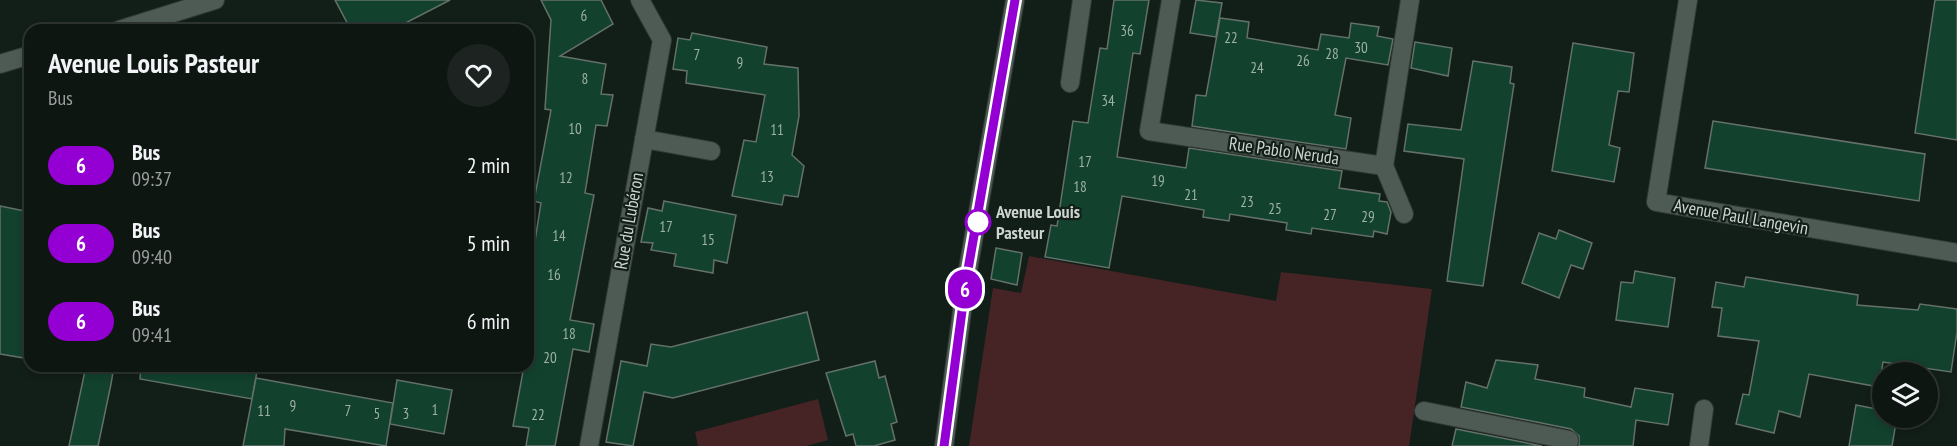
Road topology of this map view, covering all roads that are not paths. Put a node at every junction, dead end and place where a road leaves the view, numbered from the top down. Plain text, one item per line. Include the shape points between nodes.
1 (215, 0) edge
2 (640, 0) edge
3 (1015, 0) edge
4 (1082, 0) edge
5 (1171, 0) edge
6 (1410, 0) edge
7 (1688, 0) edge
8 (141, 24) edge
9 (24, 57) edge
10 (0, 64) edge
11 (1070, 83) dead end
12 (644, 139) junction
13 (711, 151) dead end
14 (1384, 166) junction
15 (1404, 214) dead end
16 (1957, 254) edge
17 (1704, 409) dead end
18 (1424, 411) dead end
19 (589, 446) edge
20 (944, 446) edge
21 (1568, 446) edge
22 (1699, 446) edge

1 - 8 street
2 - 12 street, Rue du Lubéron via 662,40
3 - 20 street via 966,281
4 - 11 street
5 - 14 street, Rue Pablo Neruda via 1149,131
6 - 14 street
7 - 16 street, Avenue Paul Langevin via 1656,202
9 - 10 street
12 - 13 street
12 - 19 street, Rue du Lubéron
14 - 15 street
17 - 22 street
18 - 21 street via 1569,440

